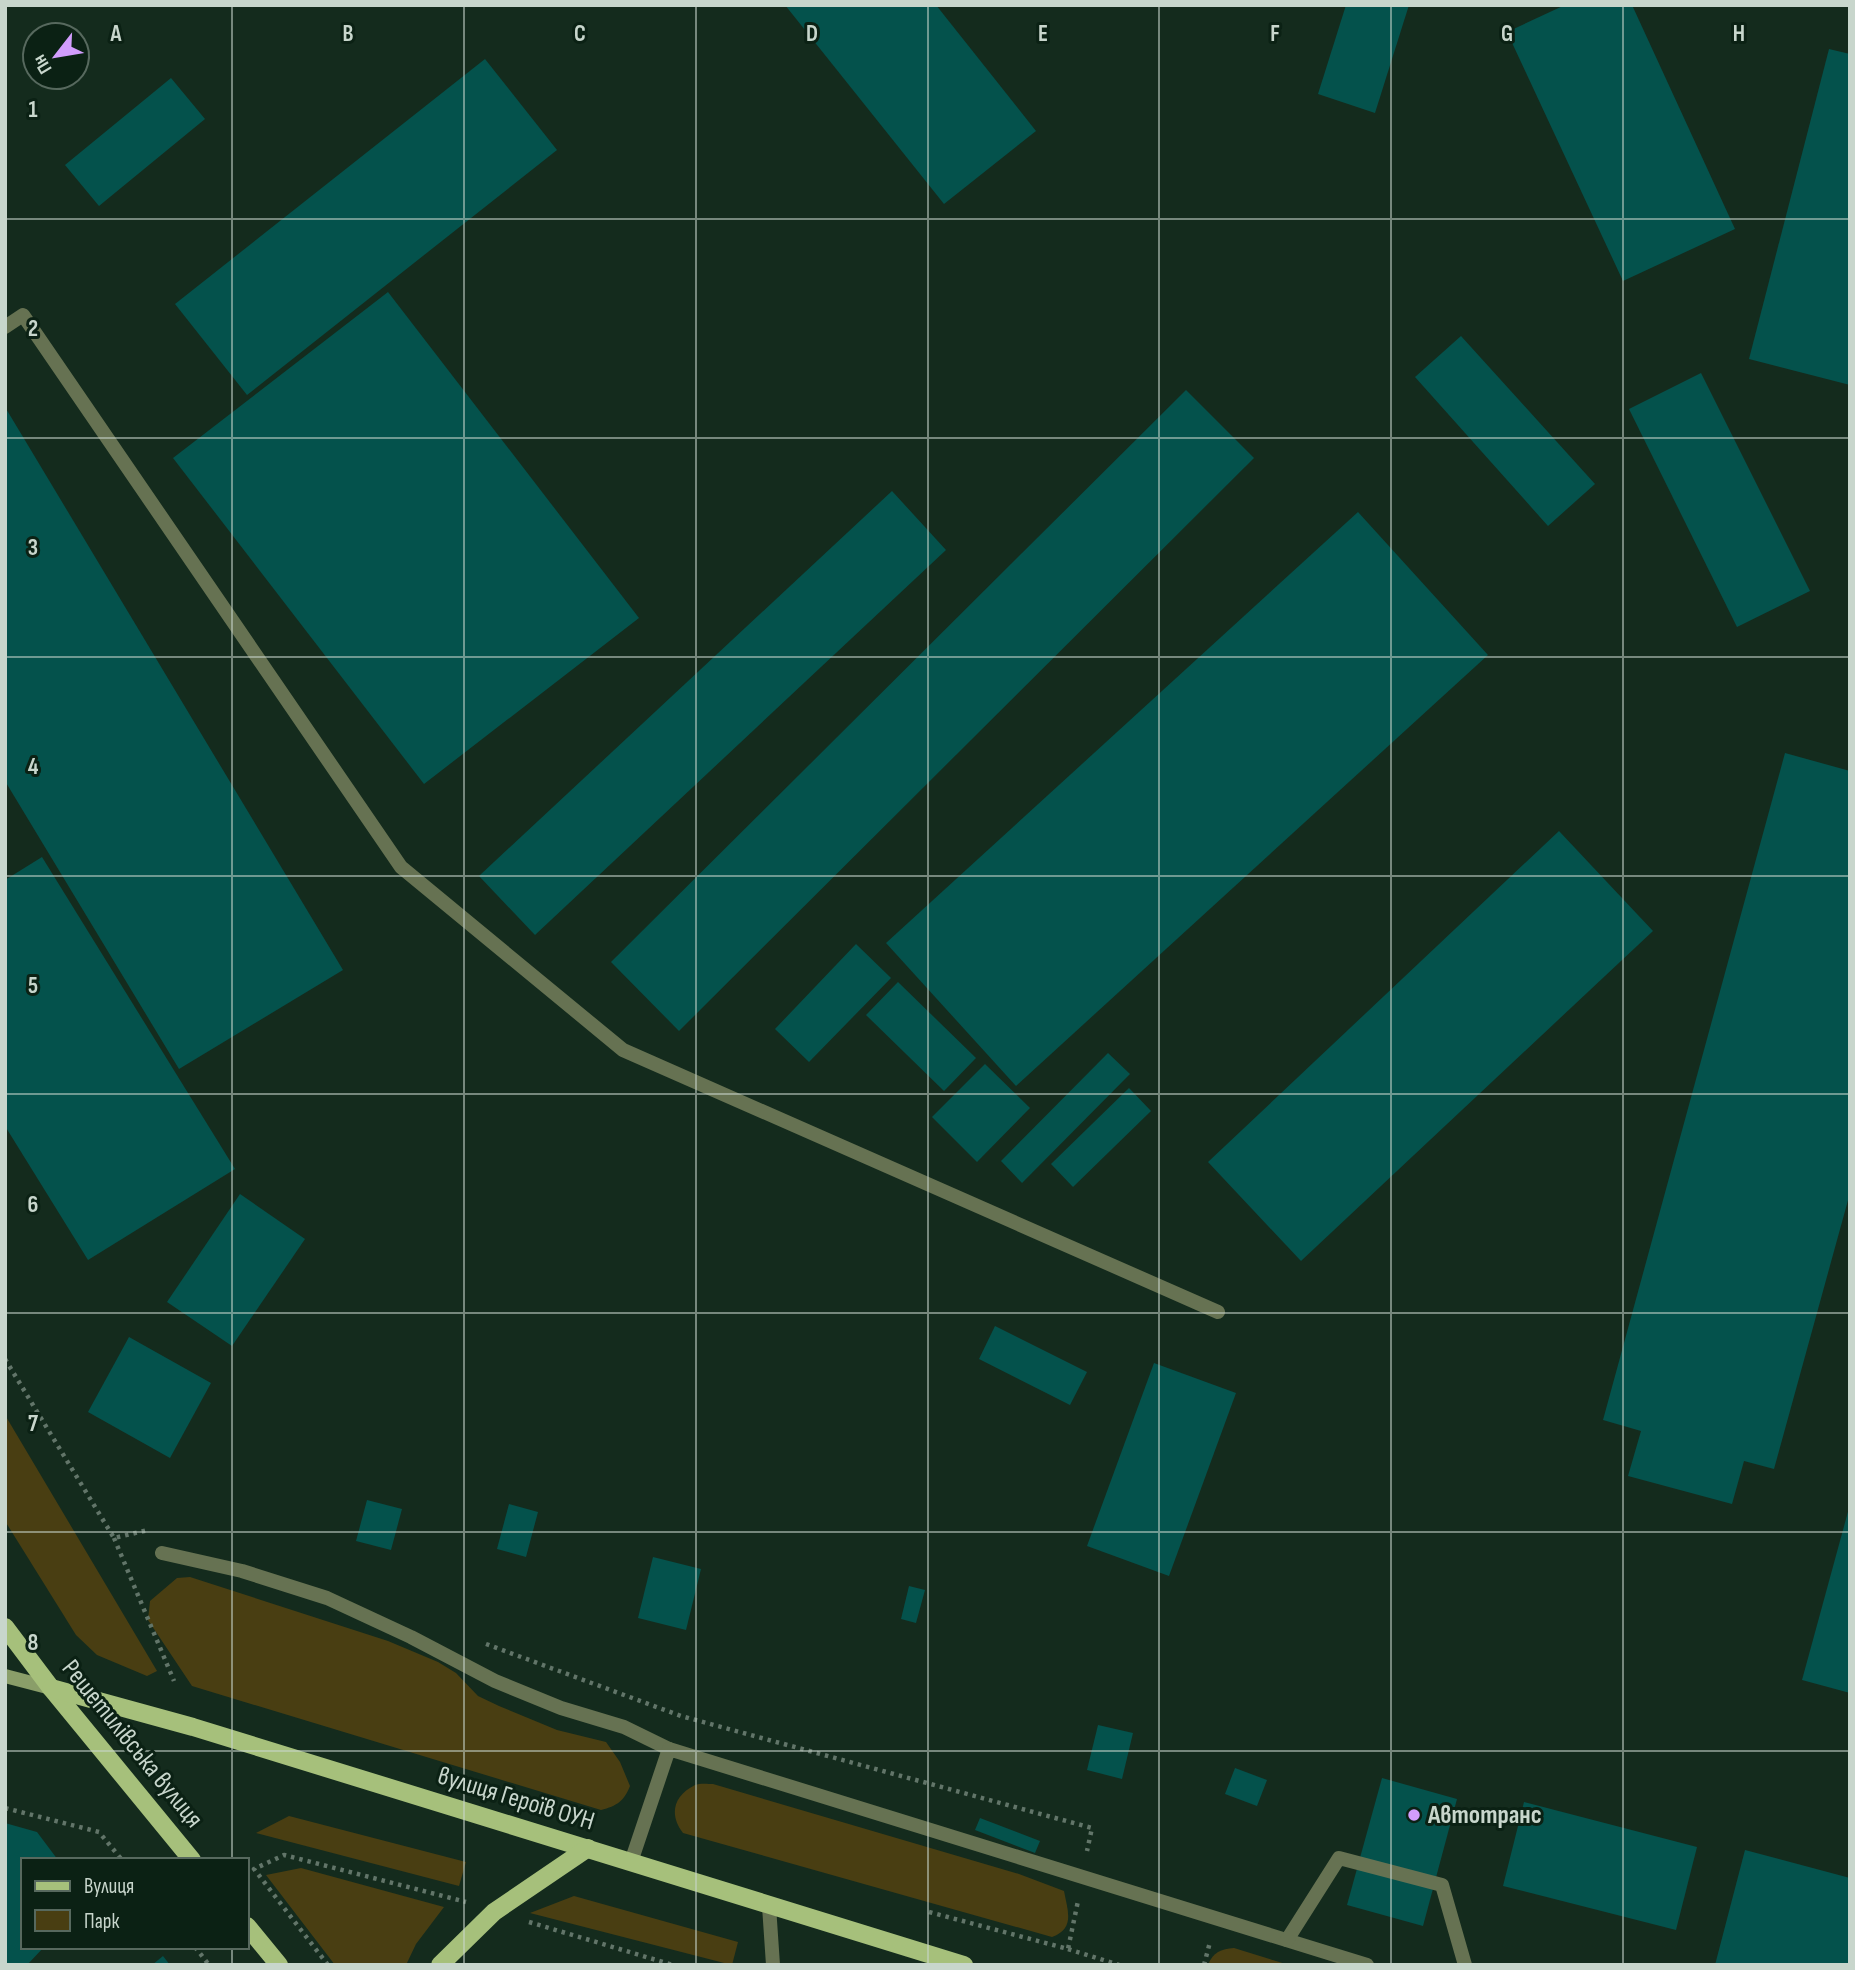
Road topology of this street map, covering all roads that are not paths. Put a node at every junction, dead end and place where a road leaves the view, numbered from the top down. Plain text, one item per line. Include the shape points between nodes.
1 (5, 327) edge
2 (1218, 1312) dead end
3 (162, 1553) dead end
4 (5, 1627) edge
5 (5, 1676) edge
6 (51, 1688) junction
7 (669, 1749) junction
8 (587, 1848) junction
9 (190, 1858) edge
10 (631, 1862) junction
11 (769, 1906) junction
12 (248, 1927) edge
13 (1287, 1940) junction
14 (279, 1965) edge
15 (440, 1965) edge
16 (773, 1965) edge
17 (964, 1965) edge
18 (1367, 1965) edge
19 (1465, 1965) edge

1 - 2 lane via 23,315 401,867 622,1050
3 - 7 lane via 242,1571 327,1598 495,1681 624,1727
4 - 6 main road, Решетилівська вулиця
5 - 6 street
6 - 8 main road, вулиця Героїв ОУН via 182,1723
6 - 9 main road, Решетилівська вулиця
7 - 10 lane
7 - 13 lane
8 - 10 main road, вулиця Героїв ОУН
8 - 15 main road via 494,1912
10 - 11 main road, вулиця Героїв ОУН
11 - 16 lane
11 - 17 main road, вулиця Героїв ОУН
12 - 14 main road
13 - 18 lane
13 - 19 lane via 1339,1858 1442,1885

